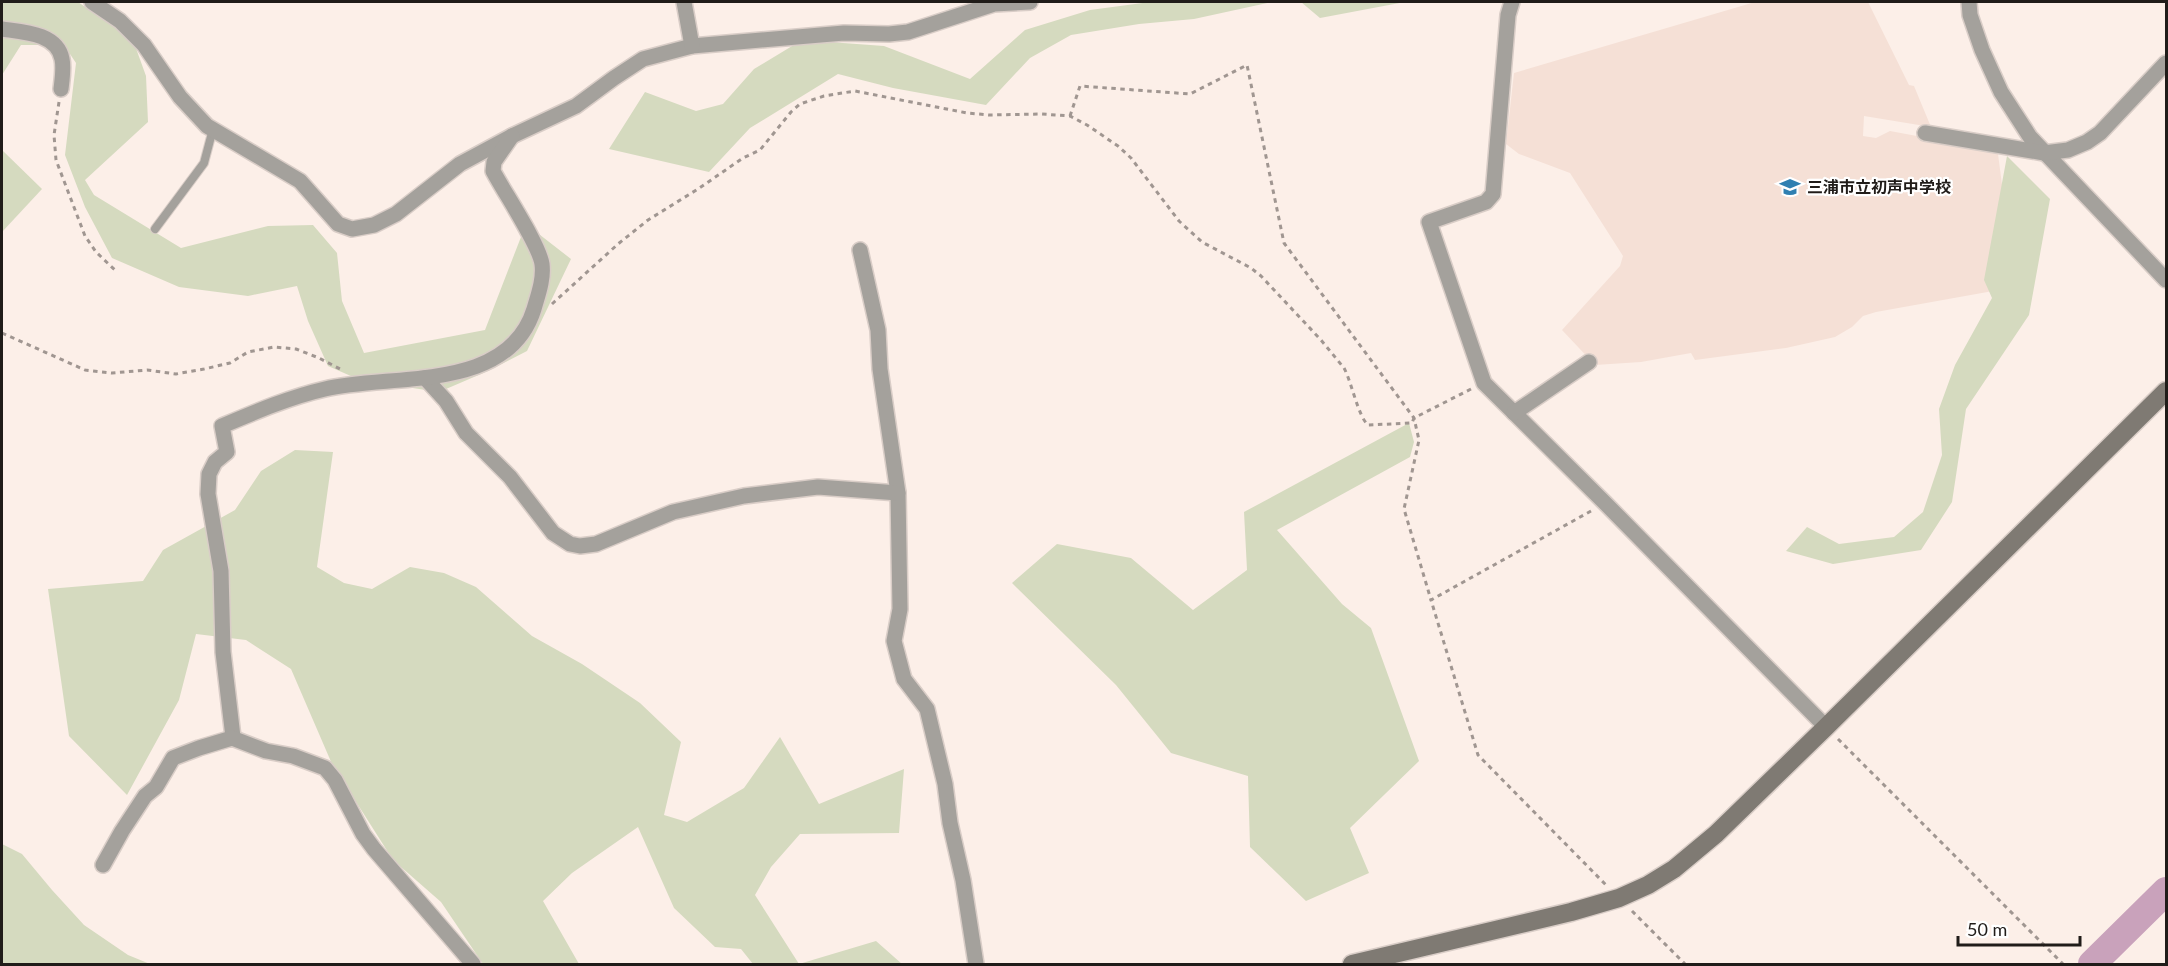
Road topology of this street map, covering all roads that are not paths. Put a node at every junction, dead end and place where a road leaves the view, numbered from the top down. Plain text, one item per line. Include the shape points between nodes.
1 (92, 2) edge
2 (684, 2) edge
3 (1030, 2) edge
4 (1512, 2) edge
5 (1969, 2) edge
6 (2, 28) edge
7 (692, 46) junction
8 (2166, 63) edge
9 (61, 89) road end
10 (213, 129) junction
11 (1925, 133) dead end
12 (512, 136) junction
13 (2044, 153) junction
14 (155, 229) dead end
15 (860, 250) dead end
16 (2166, 280) edge
17 (1588, 362) dead end
18 (425, 378) junction
19 (2166, 391) edge
20 (1514, 413) junction
21 (898, 493) junction
22 (1826, 728) junction
23 (232, 738) junction
24 (103, 865) dead end
25 (473, 964) edge
26 (976, 964) edge
27 (1352, 964) edge

1 - 10 street via 120,21 144,45 180,97
2 - 7 street
3 - 7 street via 994,4 908,32 844,33
4 - 20 street via 1493,194 1486,202 1430,222 1484,383
5 - 13 street via 1982,50 2001,92
6 - 9 street via 47,38 57,46 63,60
7 - 12 street via 643,59 576,106
8 - 13 street via 2100,133 2068,150
10 - 12 street via 300,181 338,224 352,229 374,225 396,214 460,164
10 - 14 lane via 204,163
11 - 13 street
12 - 18 street via 494,162 493,171 542,262 531,317 525,332 500,356
13 - 16 street
15 - 21 street via 878,330
17 - 20 street
18 - 21 street via 446,401 466,433 510,477 553,533 570,544 596,544 673,512 744,496 818,487
18 - 23 street via 324,389 222,426 227,452 214,462 208,494 221,571 223,652
19 - 22 street
20 - 22 street
21 - 26 street via 900,609 894,641 904,679 927,709 945,784
22 - 27 street via 1695,853 1648,885 1571,912
23 - 24 street via 172,758
23 - 25 street via 325,768 374,849

